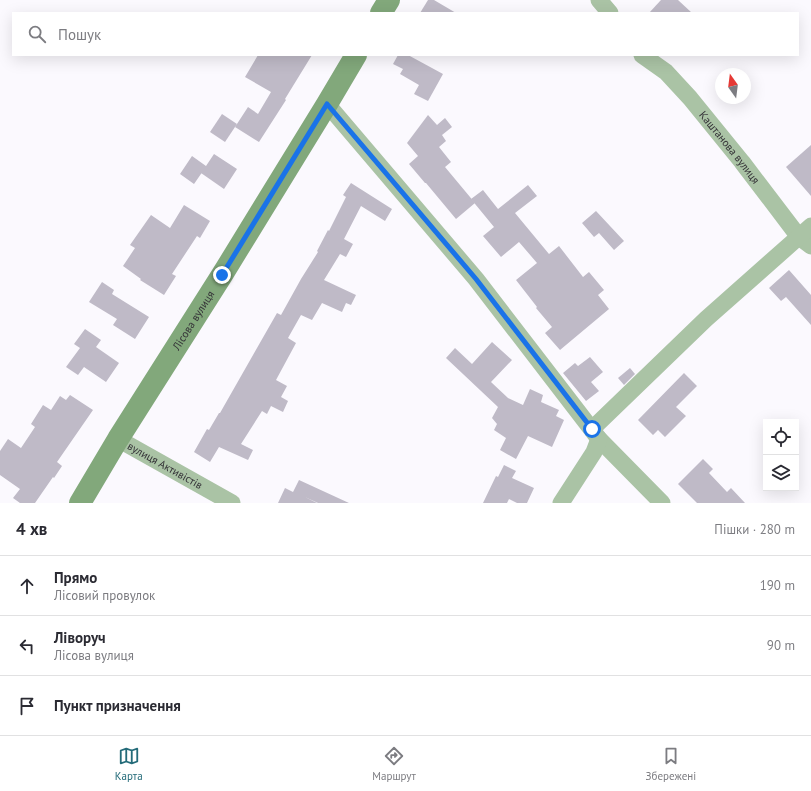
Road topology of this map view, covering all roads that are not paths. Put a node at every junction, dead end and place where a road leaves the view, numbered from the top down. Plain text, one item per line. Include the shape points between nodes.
1 (388, 0) edge
2 (599, 0) edge
3 (382, 12) edge
4 (609, 12) edge
5 (355, 56) edge
6 (643, 56) edge
7 (327, 104) junction
8 (807, 236) edge
9 (596, 434) junction
10 (118, 439) junction
11 (80, 503) edge
12 (232, 503) edge
13 (561, 503) edge
14 (662, 503) edge

1 - 3 street
2 - 4 street
5 - 7 street, Лісова вулиця
6 - 8 street, Каштанова вулиця via 666,72 690,98
7 - 9 street via 476,279
7 - 10 street, Лісова вулиця
8 - 9 street via 706,319
9 - 13 street via 594,452
9 - 14 street
10 - 11 street, Лісова вулиця
10 - 12 street, вулиця Активістів

